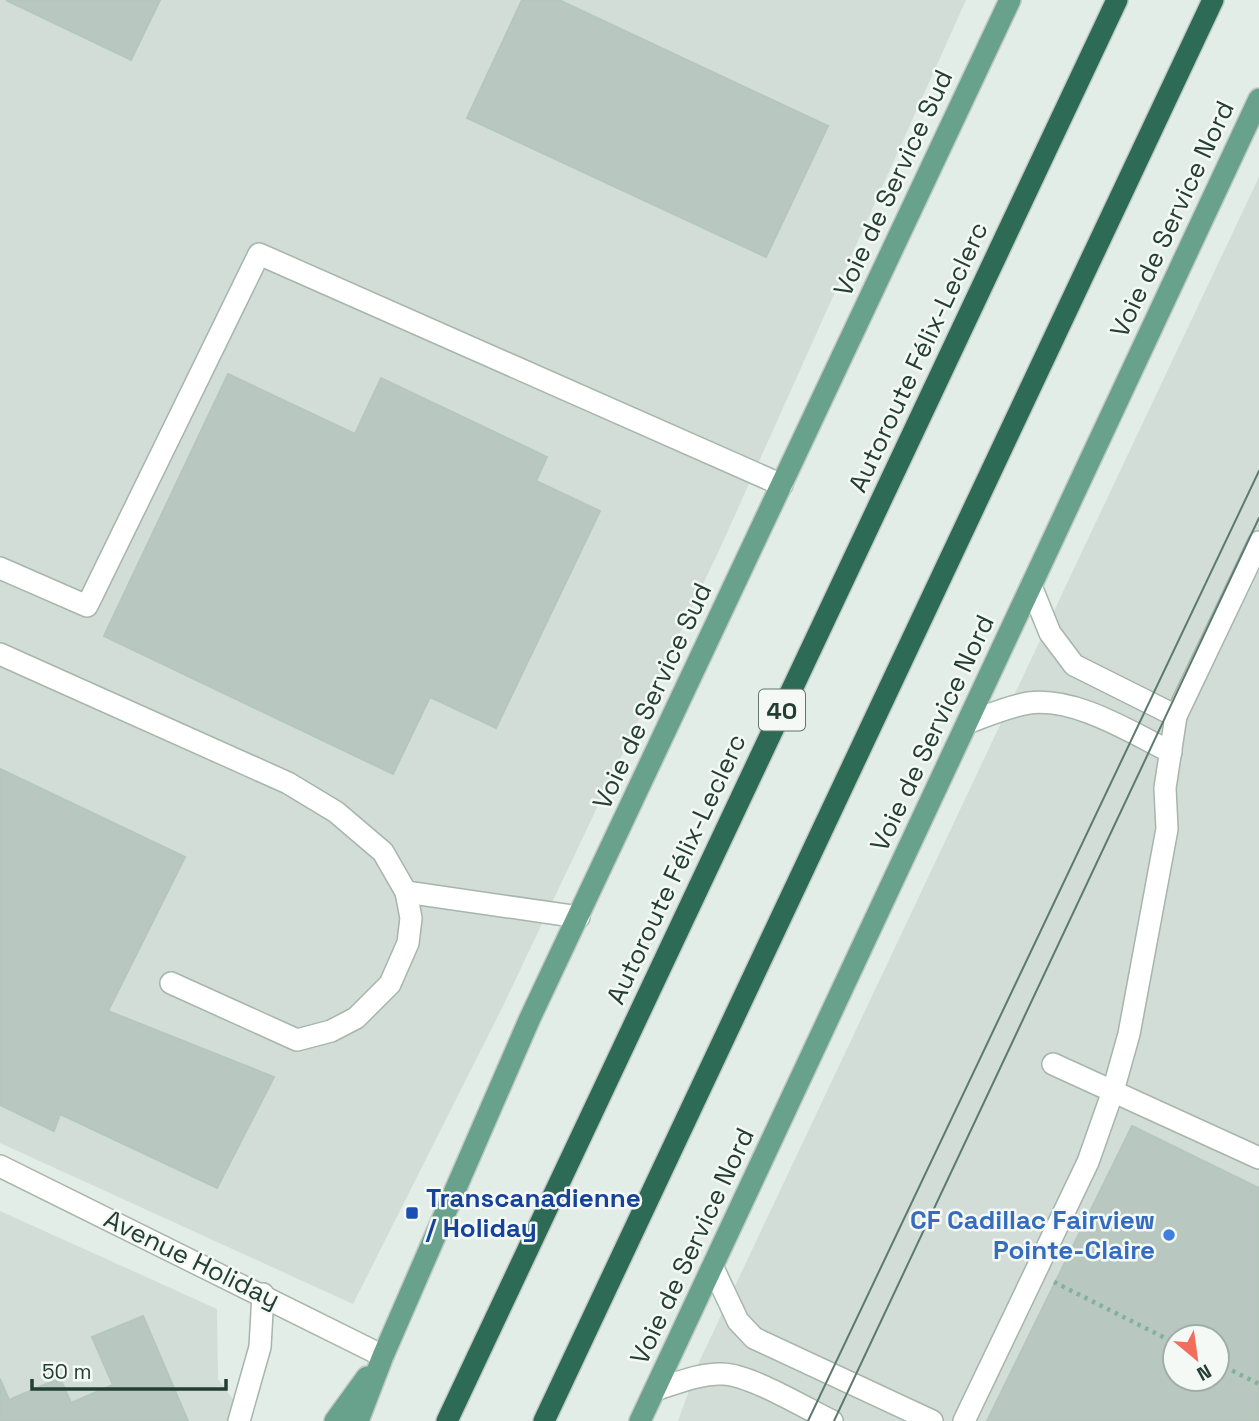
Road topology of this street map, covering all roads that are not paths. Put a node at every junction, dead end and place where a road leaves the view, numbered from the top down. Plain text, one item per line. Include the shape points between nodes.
1 (1010, 0) edge
2 (1117, 0) edge
3 (1213, 0) edge
4 (1259, 99) edge
5 (782, 485) junction
6 (1259, 542) edge
7 (0, 568) edge
8 (1031, 586) junction
9 (0, 654) edge
10 (1176, 716) junction
11 (967, 723) junction
12 (1171, 752) junction
13 (406, 892) junction
14 (579, 916) junction
15 (171, 983) dead end
16 (1053, 1063) dead end
17 (1113, 1091) junction
18 (1259, 1158) edge
19 (0, 1166) edge
20 (713, 1268) junction
21 (263, 1294) junction
22 (383, 1356) junction
23 (655, 1390) junction
24 (239, 1421) edge
25 (335, 1421) edge
26 (358, 1421) edge
27 (447, 1421) edge
28 (544, 1421) edge
29 (640, 1421) edge
30 (832, 1421) edge
31 (932, 1421) edge
32 (964, 1421) edge

1 - 5 main road, Voie de Service Sud
2 - 27 highway, Autoroute Félix-Leclerc / 40
3 - 28 highway
4 - 8 main road, Voie de Service Nord
5 - 7 street via 259,254 87,606
5 - 14 main road, Voie de Service Sud
6 - 10 street
8 - 10 street via 1050,633 1074,665
8 - 11 main road, Voie de Service Nord
9 - 13 street via 288,783 330,808 383,852
10 - 12 street
11 - 12 street via 1015,705 1057,704
11 - 20 main road, Voie de Service Nord
12 - 17 street via 1165,788 1167,829 1129,1034
13 - 14 street
13 - 15 street via 411,918 408,943 390,984 356,1018 331,1031 297,1040
14 - 22 main road, Voie de Service Sud
16 - 17 street
17 - 18 street
17 - 32 street via 1088,1162
19 - 21 street, Avenue Holiday
20 - 23 main road, Voie de Service Nord
20 - 31 street via 732,1311 754,1338
21 - 22 street, Avenue Holiday
21 - 24 street via 260,1347
22 - 25 main road
22 - 26 main road, Voie de Service Sud
23 - 29 main road, Voie de Service Nord
23 - 30 street via 725,1373

